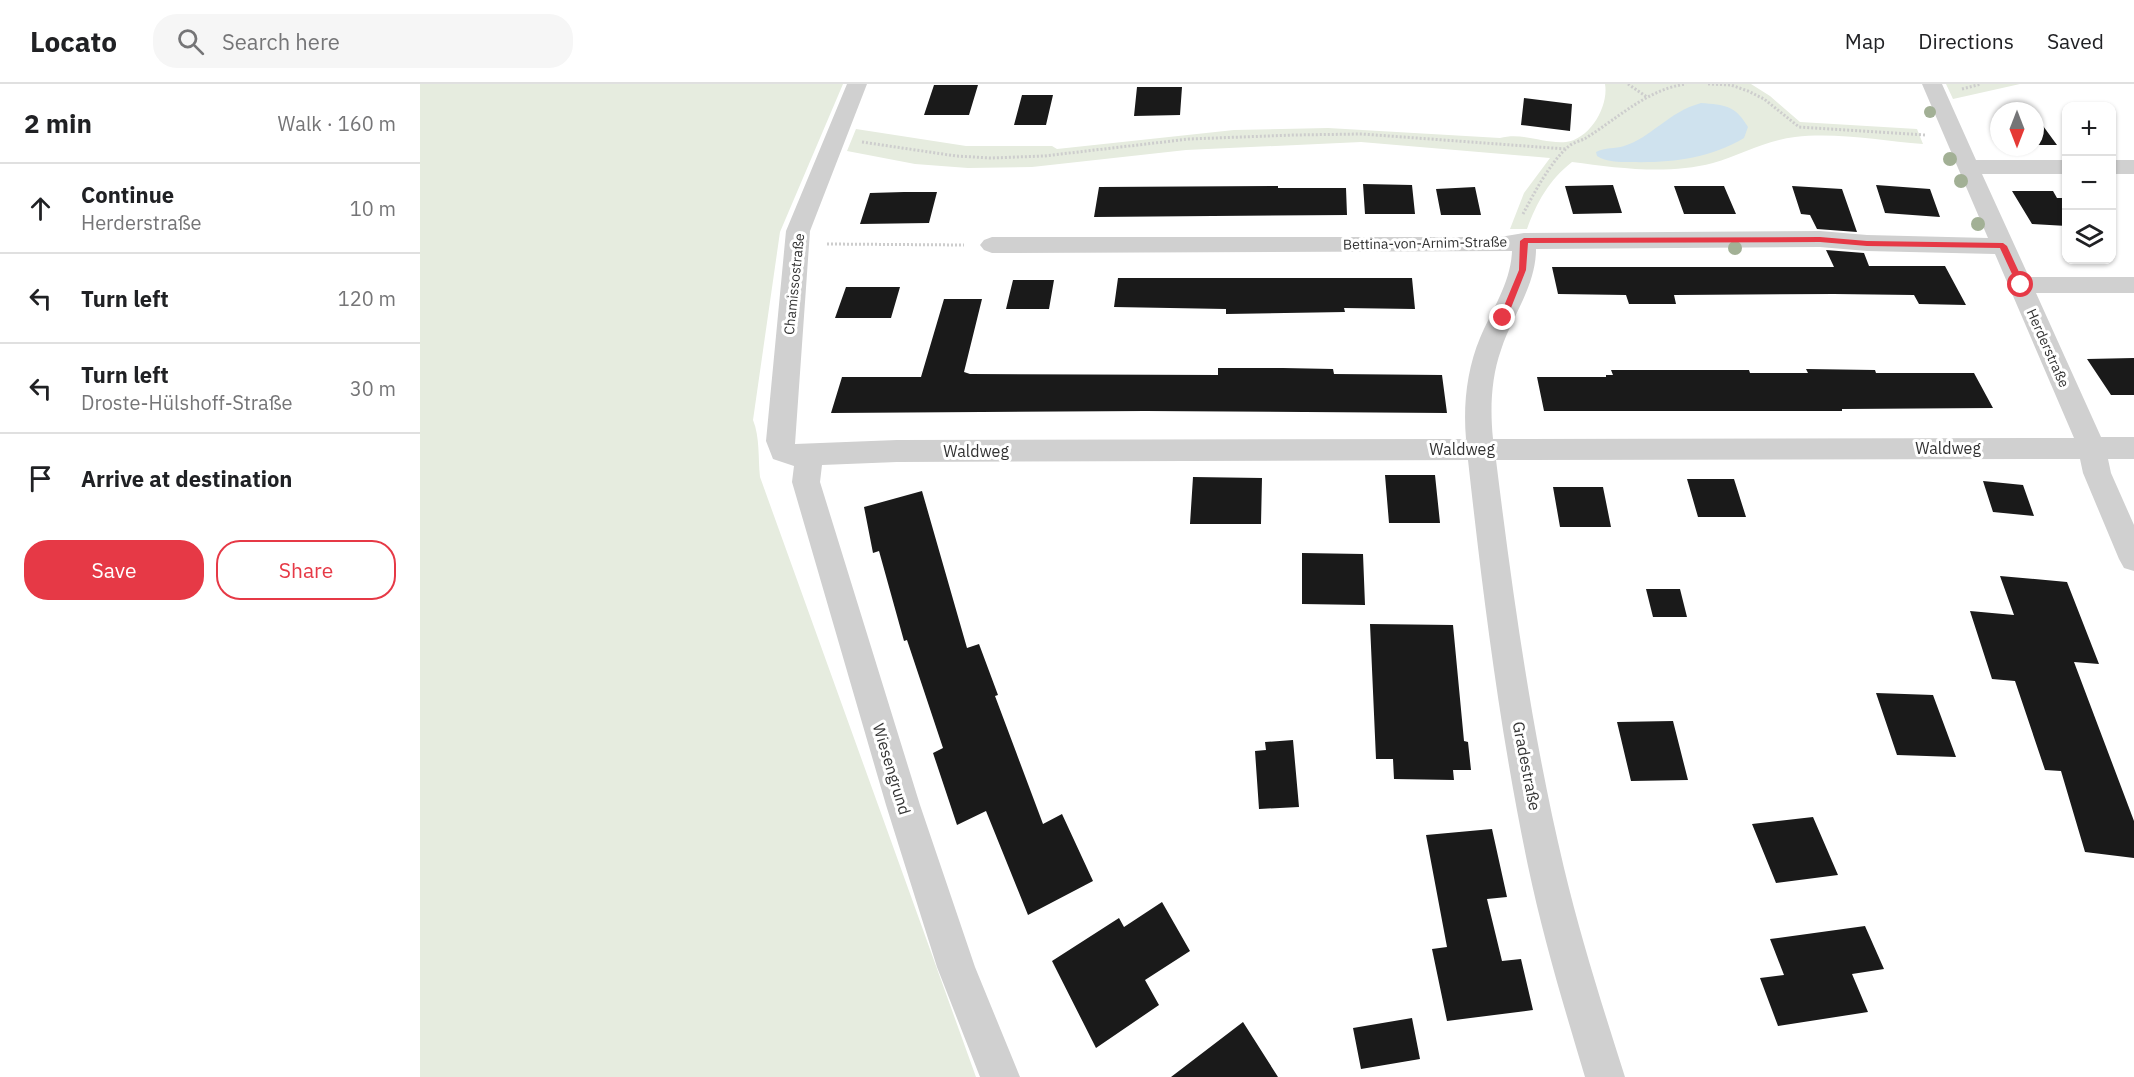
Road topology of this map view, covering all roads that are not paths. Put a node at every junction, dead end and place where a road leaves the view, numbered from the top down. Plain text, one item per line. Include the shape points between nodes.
1 (857, 84) edge
2 (1932, 84) edge
3 (1968, 166) junction
4 (2062, 167) edge
5 (2116, 167) edge
6 (2134, 167) edge
7 (1524, 241) junction
8 (992, 245) road end
9 (2003, 246) junction
10 (2021, 285) junction
11 (2134, 285) edge
12 (2092, 448) junction
13 (2134, 448) edge
14 (1481, 449) junction
15 (799, 455) junction
16 (2134, 559) edge
17 (999, 1077) edge
18 (1605, 1077) edge

1 - 15 street, Chamissostraße via 801,222 796,244 780,441 783,451
2 - 3 street, Herderstraße
3 - 4 street
3 - 9 street, Herderstraße
5 - 6 street
7 - 8 street, Bettina-von-Arnim-Straße
7 - 9 street, Bettina-von-Arnim-Straße via 1820,239
7 - 14 street, Gradestraße via 1522,270 1483,366 1479,394
9 - 10 street, Herderstraße
10 - 11 street
10 - 12 street, Herderstraße
12 - 13 street, Waldweg
12 - 14 street, Waldweg
12 - 16 street, Herderstraße via 2097,473
14 - 15 street, Waldweg via 909,451
14 - 18 street, Gradestraße via 1514,701 1535,809 1561,929
15 - 17 street, Wiesengrund via 903,805 956,968

